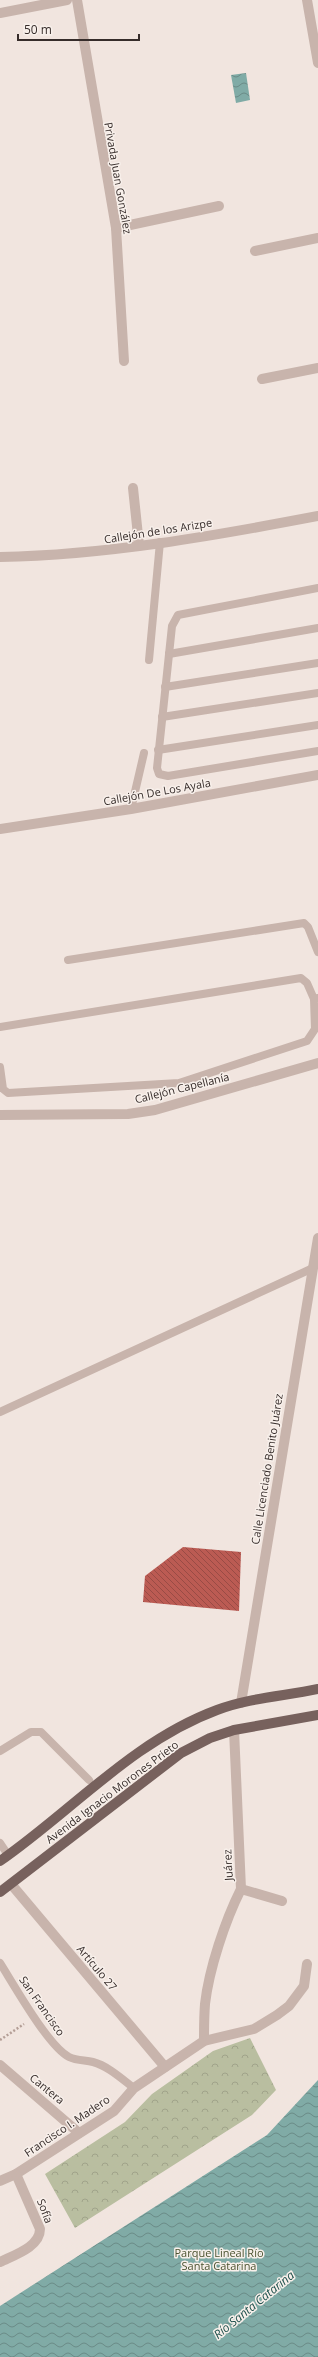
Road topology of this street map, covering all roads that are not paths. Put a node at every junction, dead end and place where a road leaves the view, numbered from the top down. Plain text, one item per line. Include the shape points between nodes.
1 (67, 0) edge
2 (77, 0) edge
3 (307, 0) edge
4 (0, 13) edge
5 (318, 63) edge
6 (219, 206) dead end
7 (116, 228) junction
8 (318, 238) edge
9 (255, 251) dead end
10 (124, 361) dead end
11 (318, 368) edge
12 (262, 379) dead end
13 (133, 488) dead end
14 (318, 516) edge
15 (160, 542) junction
16 (139, 545) junction
17 (0, 558) edge
18 (318, 588) edge
19 (318, 628) edge
20 (169, 654) junction
21 (149, 660) dead end
22 (318, 663) edge
23 (165, 687) junction
24 (318, 693) edge
25 (162, 717) junction
26 (318, 725) edge
27 (158, 750) junction
28 (318, 751) edge
29 (144, 753) dead end
30 (318, 775) edge
31 (131, 809) junction
32 (0, 829) edge
33 (318, 952) edge
34 (68, 960) dead end
35 (316, 999) edge
36 (0, 1026) edge
37 (318, 1062) edge
38 (0, 1067) edge
39 (0, 1115) edge
40 (318, 1238) edge
41 (313, 1268) junction
42 (0, 1412) edge
43 (318, 1689) edge
44 (241, 1703) junction
45 (318, 1715) edge
46 (234, 1730) junction
47 (0, 1750) edge
48 (89, 1780) dead end
49 (0, 1843) edge
50 (4, 1858) edge
51 (11, 1884) junction
52 (241, 1889) junction
53 (0, 1892) edge
54 (282, 1901) dead end
55 (0, 1963) edge
56 (307, 1964) dead end
57 (204, 2042) junction
58 (0, 2064) edge
59 (165, 2067) junction
60 (134, 2088) junction
61 (80, 2133) junction
62 (16, 2174) junction
63 (0, 2181) edge
64 (0, 2262) edge

1 - 4 street
2 - 7 street, Privada Juan González
3 - 5 street
6 - 7 street
7 - 10 street, Privada Juan González
8 - 9 street
11 - 12 street
13 - 16 street
14 - 15 street, Callejón de los Arizpe
15 - 16 street, Callejón de los Arizpe
15 - 21 lane
16 - 17 street, Callejón de los Arizpe via 102,551
18 - 20 lane via 183,613 174,620
19 - 20 lane
20 - 23 lane
22 - 23 lane
23 - 25 lane
24 - 25 lane
25 - 27 lane
26 - 27 lane
27 - 28 lane via 157,771 163,776
29 - 31 lane
30 - 31 street, Callejón De Los Ayala
31 - 32 street, Callejón De Los Ayala
33 - 34 lane via 304,923
35 - 36 lane via 301,978
35 - 38 lane via 315,1029 307,1041 179,1084 8,1093 4,1089
37 - 39 street, Callejón Capellanía via 155,1110 128,1114
40 - 41 street, Calle Licenciado Benito Juárez
41 - 42 lane
41 - 44 street, Calle Licenciado Benito Juárez
43 - 44 main road, Avenida Ignacio Morones Prieto
44 - 50 main road, Avenida Ignacio Morones Prieto via 217,1710 189,1723 144,1749
45 - 46 main road, Avenida Ignacio Morones Prieto
46 - 51 main road, Avenida Ignacio Morones Prieto via 210,1738 181,1753
46 - 52 street, Juárez
47 - 48 lane via 32,1732 42,1732
49 - 50 lane
51 - 53 main road, Avenida Ignacio Morones Prieto
51 - 59 street, Artículo 27
52 - 54 street
52 - 57 street, Juárez via 210,1977 205,2004
55 - 60 lane, San Francisco via 35,2017 62,2052 69,2057 103,2066
56 - 57 street, Francisco I. Madero via 304,1986 289,2006 254,2029
57 - 59 street, Francisco I. Madero
58 - 61 street, Cantera
59 - 60 street, Francisco I. Madero
60 - 61 street, Francisco I. Madero via 114,2111
61 - 62 street, Francisco I. Madero
62 - 63 street, Francisco I. Madero
62 - 64 street, Sofía via 40,2233 31,2245

